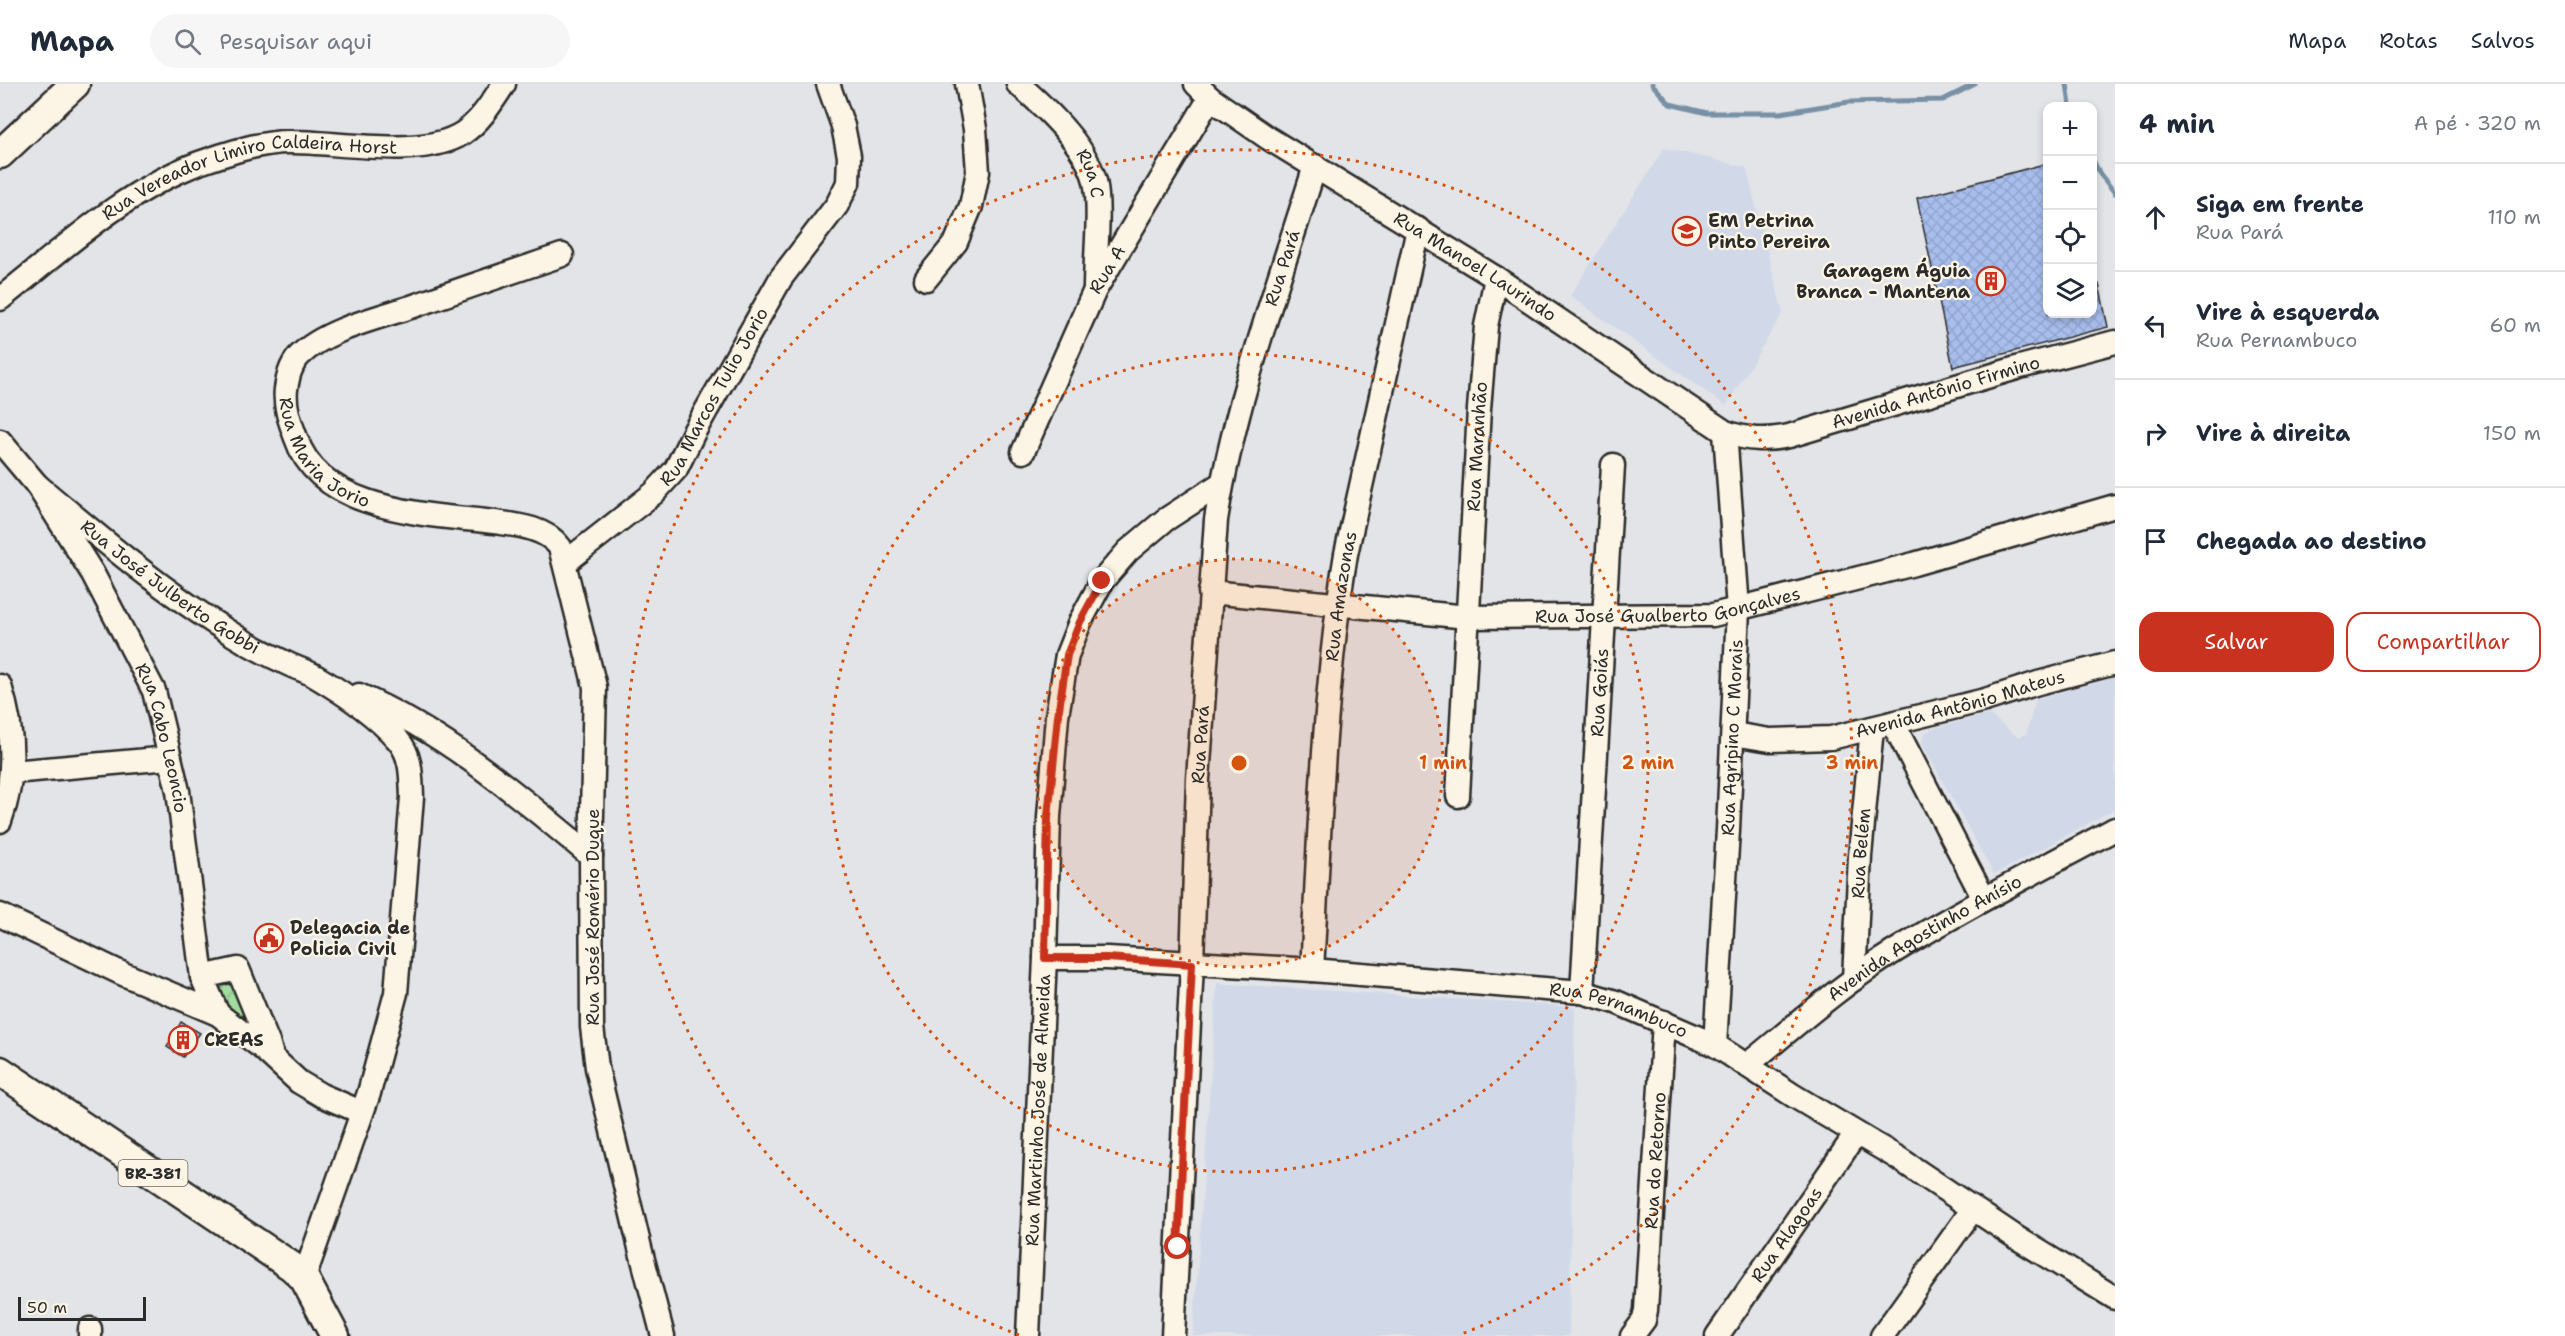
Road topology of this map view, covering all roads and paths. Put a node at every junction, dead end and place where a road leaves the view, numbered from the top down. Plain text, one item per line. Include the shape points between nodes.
1 (75, 84) edge
2 (504, 84) edge
3 (828, 84) edge
4 (967, 84) edge
5 (1018, 84) edge
6 (1203, 91) edge
7 (0, 154) edge
8 (1315, 166) junction
9 (1418, 229) junction
10 (562, 255) dead end
11 (1496, 278) junction
12 (926, 279) dead end
13 (1095, 290) junction
14 (0, 299) edge
15 (2115, 342) edge
16 (1725, 432) junction
17 (0, 441) edge
18 (1757, 441) joint
19 (1023, 452) dead end
20 (1613, 465) dead end
21 (1222, 483) junction
22 (37, 485) junction
23 (2115, 506) edge
24 (515, 525) joint
25 (566, 562) junction
26 (1210, 592) junction
27 (1338, 603) junction
28 (1738, 609) junction
29 (1606, 616) junction
30 (1468, 617) junction
31 (2115, 663) edge
32 (314, 675) junction
33 (0, 686) edge
34 (1883, 726) junction
35 (1733, 734) junction
36 (170, 758) junction
37 (12, 772) junction
38 (1458, 796) dead end
39 (0, 821) edge
40 (2115, 830) edge
41 (591, 856) junction
42 (1984, 899) junction
43 (0, 915) edge
44 (1045, 958) junction
45 (1192, 964) junction
46 (1312, 970) junction
47 (202, 977) junction
48 (1854, 979) junction
49 (1582, 992) junction
50 (218, 1014) junction
51 (1664, 1022) junction
52 (1715, 1045) junction
53 (272, 1059) junction
54 (1747, 1065) junction
55 (0, 1071) edge
56 (361, 1112) junction
57 (1856, 1134) junction
58 (1972, 1209) junction
59 (304, 1278) junction
60 (2115, 1298) edge
61 (335, 1336) edge
62 (663, 1336) edge
63 (1028, 1336) edge
64 (1173, 1336) edge
65 (1632, 1336) edge
66 (1717, 1336) edge
67 (1882, 1336) edge

1 - 7 main road
2 - 14 street, Rua Vereador Limiro Caldeira Horst via 475,123 449,141 434,145 383,147 291,141 251,147 198,164 152,185 105,217
3 - 25 street, Rua Marcos Tulio Jorio via 849,156 848,183 837,205 781,278 676,469 654,493
4 - 12 street via 978,172 956,242
5 - 13 street, Rua C via 1036,99 1089,163 1097,202
6 - 8 street, Rua Manoel Laurindo
6 - 13 street, Rua A
8 - 9 street, Rua Manoel Laurindo
8 - 21 street, Rua Pará via 1251,369
9 - 11 street, Rua Manoel Laurindo
9 - 27 street, Rua Amazonas
10 - 24 street, Rua Maria Jorio via 345,329 309,348 289,371 287,413 300,451 336,487 401,510
11 - 16 street, Rua Manoel Laurindo
11 - 30 street, Rua Maranhão via 1486,326 1479,409
13 - 19 street, Rua A
15 - 18 street, Avenida Antônio Firmino via 1789,436
16 - 18 street, Rua Manoel Laurindo
16 - 28 street, Rua Agripino C Morais
17 - 22 street
20 - 29 street, Rua Goiás
21 - 26 street, Rua Pará
21 - 44 street, Rua Martinho José de Almeida via 1165,520 1128,551 1102,581 1067,655 1048,817
22 - 32 street, Rua José Julberto Gobbi via 177,598 238,638
22 - 36 street, Rua Cabo Leoncio via 93,574 146,671
23 - 28 street, Rua José Gualberto Gonçalves
24 - 25 street, Rua José Romério Duque via 548,534 560,546
25 - 41 street, Rua José Romério Duque via 595,687
26 - 27 street, Rua José Gualberto Gonçalves
26 - 45 street, Rua Pará via 1194,842
27 - 30 street, Rua José Gualberto Gonçalves
27 - 46 street, Rua Amazonas
28 - 29 street, Rua José Gualberto Gonçalves via 1703,616
28 - 35 street, Rua Agripino C Morais
29 - 30 street, Rua José Gualberto Gonçalves
29 - 49 street, Rua Goiás
30 - 38 street, Rua Maranhão
31 - 34 street, Avenida Antônio Mateus
32 - 41 street, Rua José Julberto Gobbi via 423,727 513,792
32 - 56 street, Rua José Julberto Gobbi via 381,722 400,743 411,770 396,993
33 - 37 street via 8,718
34 - 35 street, Avenida Antônio Mateus via 1799,741
34 - 42 street
34 - 48 street, Rua Belém via 1860,856
35 - 52 street, Rua Agripino C Morais
36 - 37 street
36 - 47 street, Rua Cabo Leoncio via 178,791
37 - 39 street
40 - 42 street, Avenida Agostinho Anísio
41 - 62 street, Rua José Romério Duque via 592,1027 597,1068
42 - 48 street, Avenida Agostinho Anísio
43 - 50 street
44 - 45 street, Rua Pernambuco
44 - 63 street, Rua Martinho José de Almeida
45 - 46 street, Rua Pernambuco
45 - 64 street, Rua Pará
46 - 49 street, Rua Pernambuco
47 - 50 street, Rua Cabo Leoncio
47 - 53 street via 238,969
48 - 54 street, Avenida Agostinho Anísio
49 - 51 street, Rua Pernambuco
50 - 53 street
51 - 52 street, Rua Pernambuco
51 - 65 street, Rua do Retorno via 1644,1320
52 - 54 street, Rua Pernambuco
53 - 56 street via 299,1082
54 - 57 street, Rua Pernambuco
55 - 59 main road, BR-381 via 277,1255
56 - 59 street
57 - 58 street, Rua Pernambuco
57 - 66 street, Rua Alagoas
58 - 60 street, Rua Pernambuco
58 - 67 street
59 - 61 main road, BR-381

